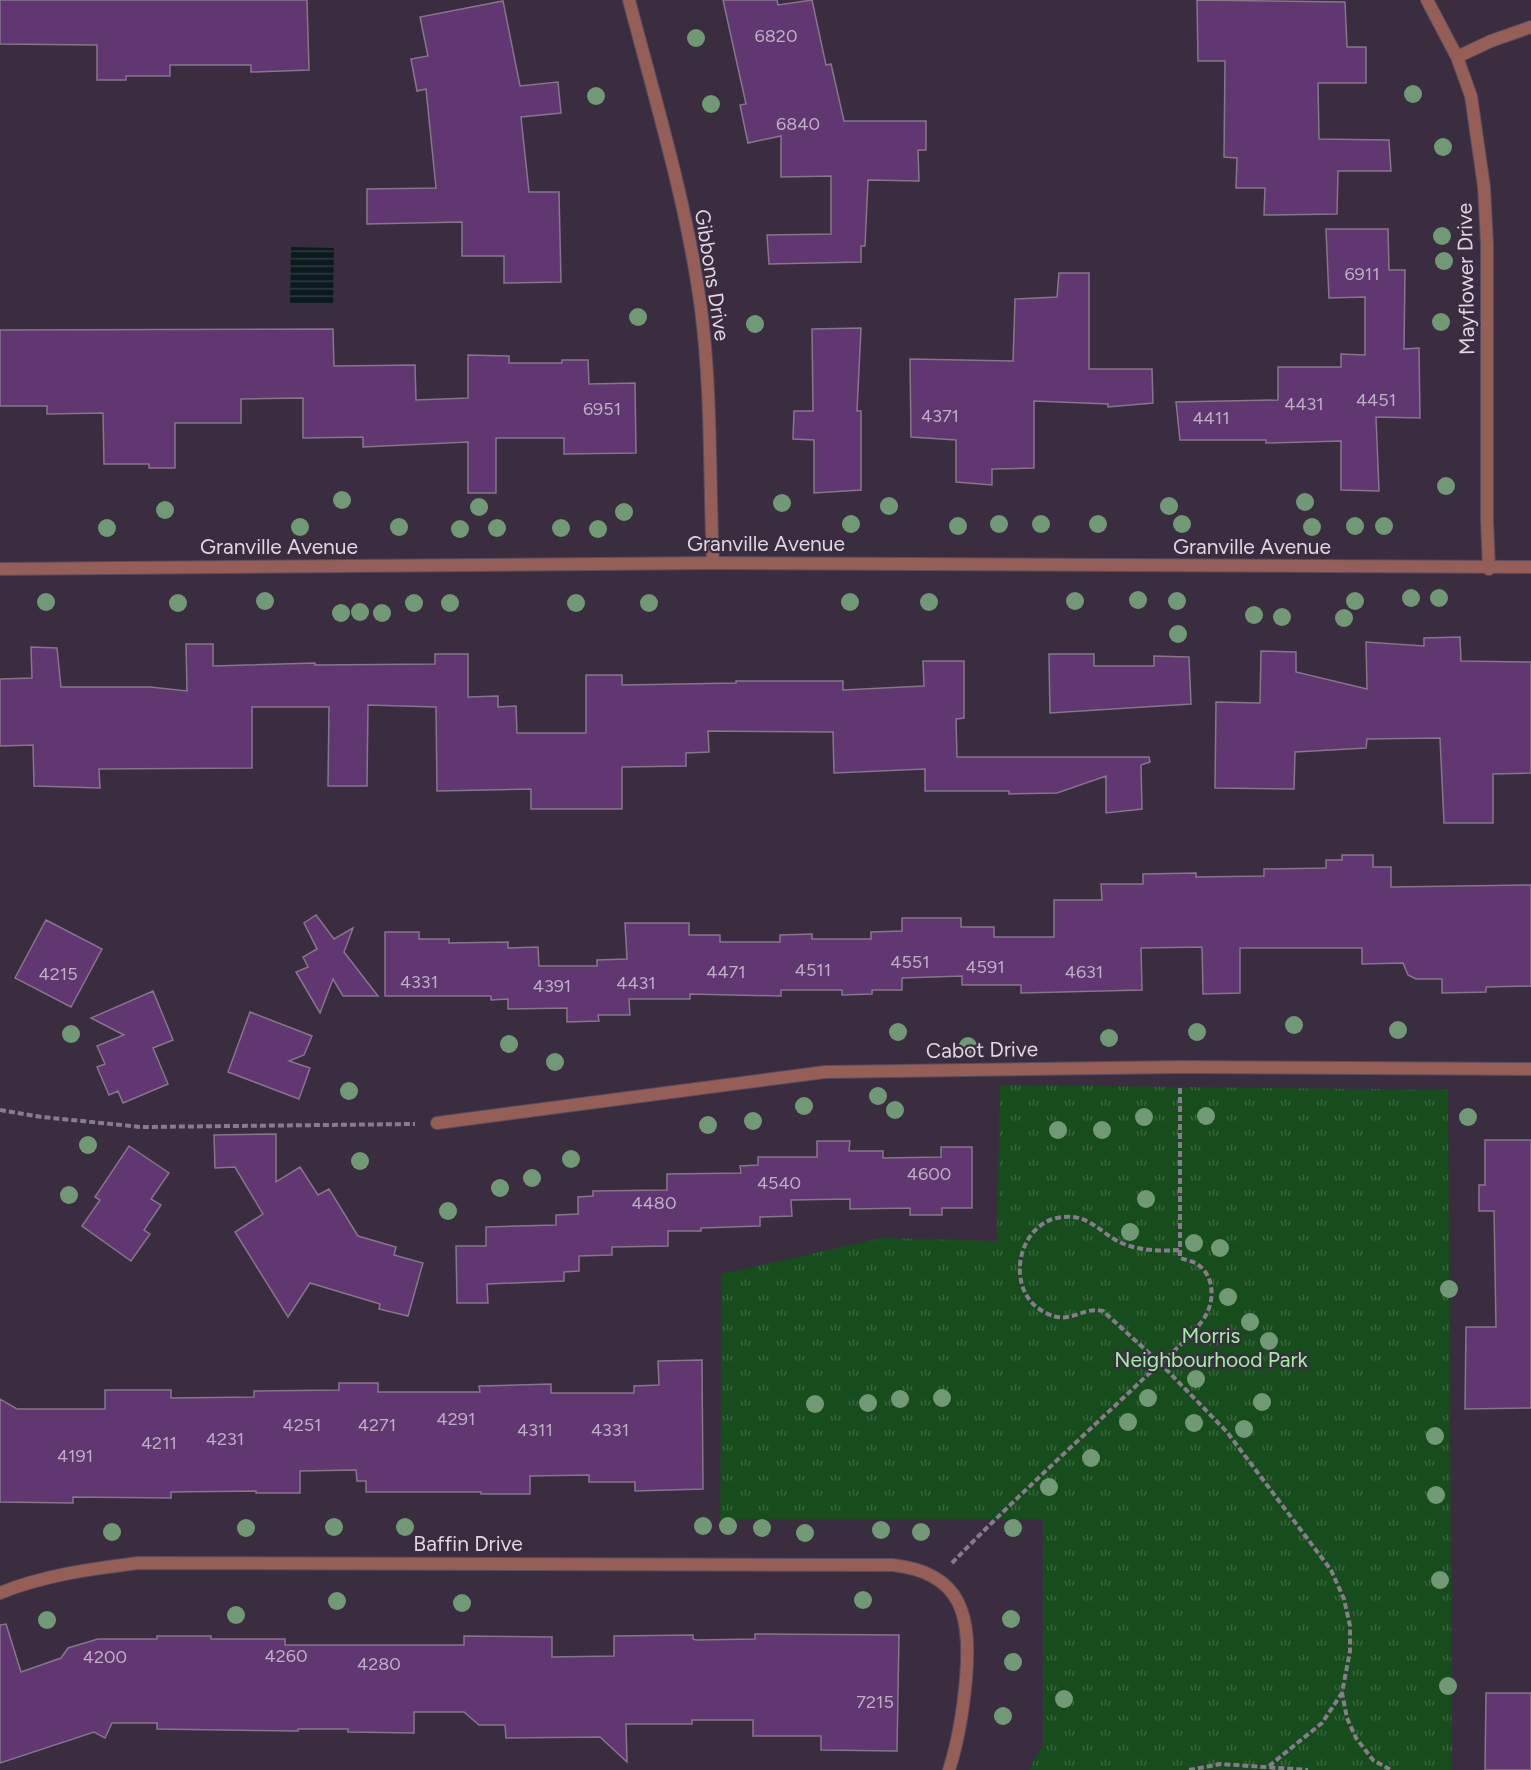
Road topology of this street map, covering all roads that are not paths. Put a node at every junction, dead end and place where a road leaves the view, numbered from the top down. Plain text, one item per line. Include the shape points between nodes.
1 (629, 0) edge
2 (1427, 0) edge
3 (1531, 27) edge
4 (1457, 57) junction
5 (712, 563) junction
6 (1531, 567) edge
7 (0, 569) edge
8 (1489, 569) junction
9 (1531, 1070) edge
10 (437, 1123) road end
11 (0, 1593) edge
12 (949, 1770) edge

1 - 5 street, Gibbons Drive via 672,158 701,309 707,371
2 - 4 street, Mayflower Drive
3 - 4 street
4 - 8 street, Mayflower Drive via 1471,96 1484,187
5 - 7 street, Granville Avenue
5 - 8 street, Granville Avenue
6 - 8 street, Granville Avenue
9 - 10 street, Cabot Drive via 1180,1067 825,1072
11 - 12 street, Baffin Drive via 81,1571 138,1563 909,1567 938,1578 950,1590 963,1610 967,1629 962,1724

